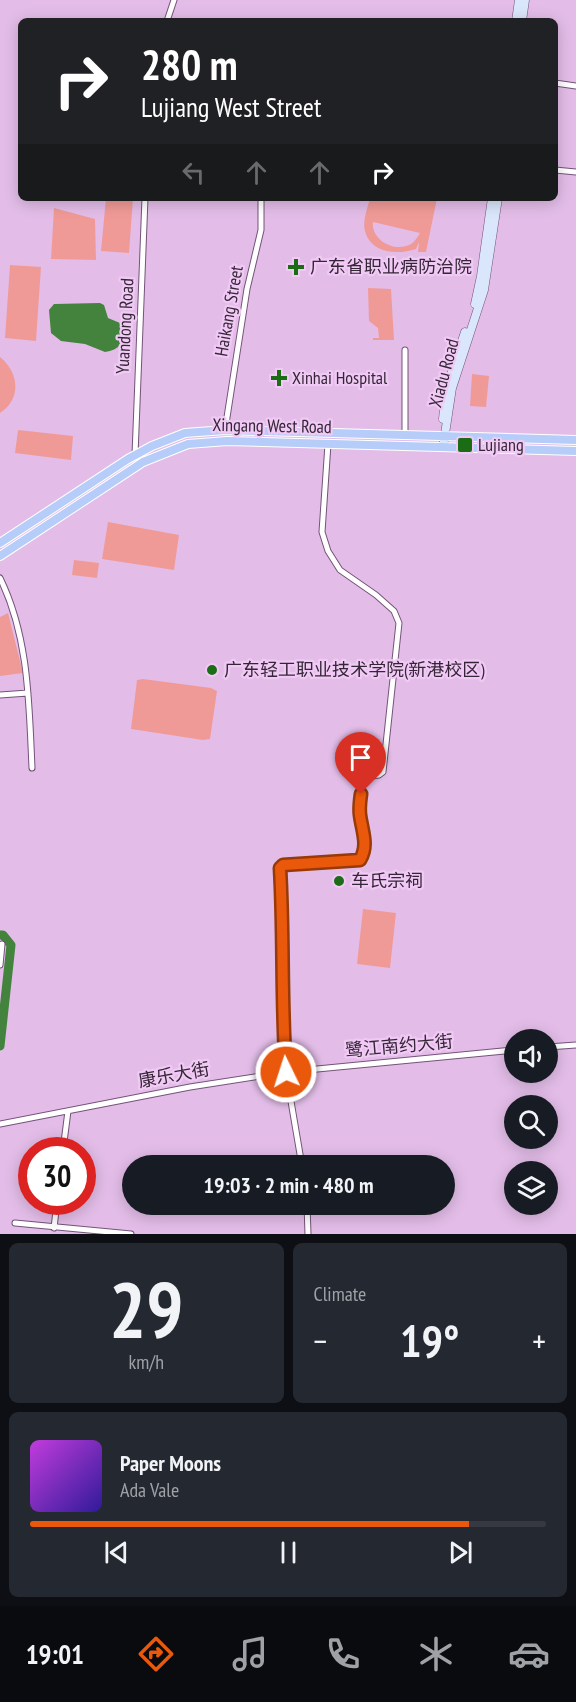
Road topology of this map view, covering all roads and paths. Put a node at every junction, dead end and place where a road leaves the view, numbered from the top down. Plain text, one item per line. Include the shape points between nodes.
1 (174, 0) edge
2 (519, 0) edge
3 (525, 0) edge
4 (167, 18) edge
5 (516, 18) edge
6 (522, 18) edge
7 (558, 83) edge
8 (576, 86) edge
9 (558, 170) edge
10 (576, 172) edge
11 (145, 201) edge
12 (261, 201) edge
13 (492, 201) edge
14 (497, 201) edge
15 (485, 268) junction
16 (405, 350) dead end
17 (225, 430) junction
18 (405, 434) junction
19 (444, 436) junction
20 (472, 437) junction
21 (576, 440) edge
22 (328, 444) junction
23 (443, 447) junction
24 (472, 448) junction
25 (576, 451) edge
26 (135, 455) junction
27 (0, 543) edge
28 (0, 556) edge
29 (0, 578) edge
30 (28, 693) junction
31 (0, 695) edge
32 (32, 768) dead end
33 (2, 944) dead end
34 (0, 965) edge
35 (576, 1045) edge
36 (558, 1046) edge
37 (504, 1051) edge
38 (286, 1072) junction
39 (68, 1111) junction
40 (0, 1124) edge
41 (65, 1137) edge
42 (300, 1155) edge
43 (54, 1215) edge
44 (307, 1215) edge
45 (15, 1223) dead end
46 (51, 1227) junction
47 (47, 1234) edge
48 (131, 1234) edge
49 (308, 1234) edge

1 - 4 street
2 - 5 main road
3 - 6 main road
7 - 8 street
9 - 10 street
11 - 26 street, Yuandong Road
12 - 17 street, Haikang Street via 261,230 247,289
13 - 15 main road
14 - 15 main road
15 - 19 main road, Xiadu Road via 482,296 452,388
16 - 18 street
17 - 18 main road, Xingang West Road
17 - 26 main road, Xingang West Road via 185,433
18 - 19 main road, Xingang West Road
19 - 20 main road, Xingang West Road
19 - 23 main road, Xiadu Road
20 - 21 main road, Xingang West Road
20 - 24 main road
22 - 23 main road, Xingang West Road
22 - 28 main road, Xingang West Road via 215,441 179,447 133,468
22 - 38 street via 322,532 328,551 340,570 394,611 399,623 382,772 363,777 359,812 365,853 360,860 280,868
23 - 24 main road, Xingang West Road
24 - 25 main road, Xingang West Road
26 - 27 main road, Xingang West Road
29 - 30 street via 24,651
30 - 31 street
30 - 32 street
33 - 34 street
35 - 36 street
37 - 38 street, 鹭江南约大街
38 - 39 street, 康乐大街
38 - 42 street
39 - 40 street, 康乐大街
39 - 41 street
43 - 46 street
44 - 49 street
45 - 46 street
46 - 47 street
46 - 48 street

